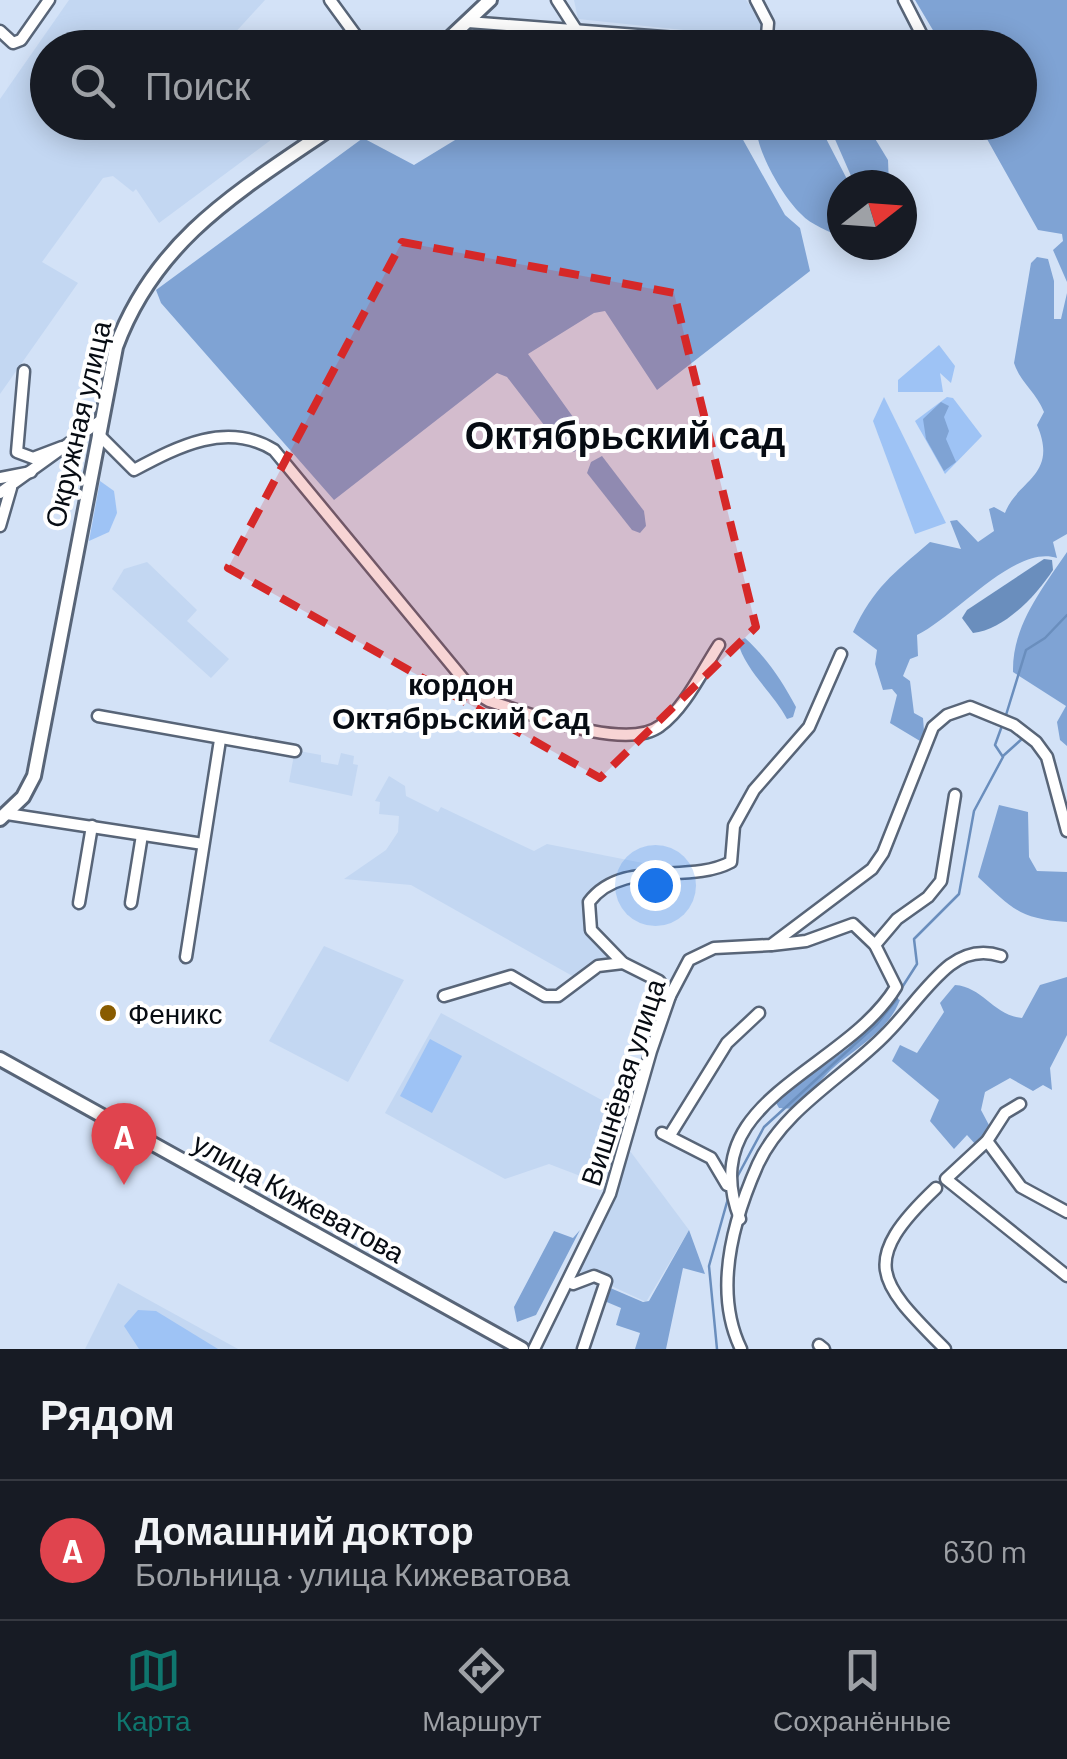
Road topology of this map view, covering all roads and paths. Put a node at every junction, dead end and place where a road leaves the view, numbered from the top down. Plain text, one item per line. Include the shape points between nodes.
1 (49, 0) edge
2 (330, 0) edge
3 (490, 0) edge
4 (756, 0) edge
5 (904, 0) edge
6 (559, 5) edge
7 (468, 22) junction
8 (352, 30) edge
9 (459, 30) edge
10 (547, 30) joint
11 (577, 30) edge
12 (767, 30) edge
13 (920, 30) edge
14 (0, 31) edge
15 (315, 140) edge
16 (24, 371) dead end
17 (99, 428) junction
18 (62, 447) junction
19 (32, 472) junction
20 (0, 478) edge
21 (6, 490) edge
22 (0, 526) edge
23 (719, 645) dead end
24 (840, 654) dead end
25 (98, 716) dead end
26 (220, 740) junction
27 (295, 752) dead end
28 (955, 795) dead end
29 (3, 816) edge
30 (92, 826) junction
31 (1067, 831) edge
32 (142, 834) junction
33 (203, 844) junction
34 (130, 902) dead end
35 (79, 904) dead end
36 (772, 945) junction
37 (875, 946) junction
38 (1001, 956) dead end
39 (186, 957) dead end
40 (623, 963) junction
41 (444, 996) dead end
42 (670, 996) junction
43 (760, 1012) dead end
44 (0, 1059) edge
45 (1020, 1104) dead end
46 (988, 1141) junction
47 (728, 1186) junction
48 (936, 1188) dead end
49 (1067, 1212) edge
50 (740, 1219) junction
51 (1067, 1276) edge
52 (568, 1281) junction
53 (522, 1349) edge
54 (534, 1349) edge
55 (583, 1349) edge
56 (742, 1349) edge
57 (946, 1349) edge

1 - 14 street via 21,40 12,43
2 - 8 street
3 - 7 main road
4 - 12 street
5 - 13 street
6 - 10 street via 560,19
6 - 11 street
7 - 9 main road
7 - 10 street
15 - 17 main road, Окружная улица via 204,219 162,260 128,314
16 - 18 street via 17,452 33,458
17 - 18 street
17 - 23 street via 134,470 226,434 254,438 274,450 489,702 597,735 656,730
17 - 29 main road, Окружная улица via 34,776
18 - 19 street
19 - 20 street
19 - 21 street
21 - 22 street
24 - 40 street via 809,726 754,790 734,826 731,862 704,872 640,876 606,887 589,902 590,930
25 - 26 street
26 - 27 street
26 - 33 street
28 - 37 street via 941,881
29 - 30 street
30 - 32 street
30 - 35 street
31 - 36 street via 1047,757 1014,726 979,710 946,715 933,727 872,869
32 - 33 street
32 - 34 street
33 - 39 street
36 - 37 street, Вишнёвая улица via 853,924
36 - 42 street, Вишнёвая улица via 701,952 689,960
37 - 47 street via 896,982 894,992 848,1042 753,1117 734,1147
38 - 50 street via 978,953 949,966 868,1052 798,1112 758,1164
40 - 41 street via 598,966 558,996 545,996 511,976
40 - 42 street via 659,980
42 - 52 street, Вишнёвая улица via 610,1194
43 - 47 street via 727,1044 666,1134 711,1158
44 - 53 main road, улица Кижеватова
45 - 46 street via 1005,1112
46 - 49 street via 1020,1188
46 - 51 street via 946,1179
47 - 50 street
48 - 57 street via 899,1232 884,1271 907,1311
50 - 56 street via 726,1303
52 - 54 street, Вишнёвая улица
52 - 55 street via 606,1281

